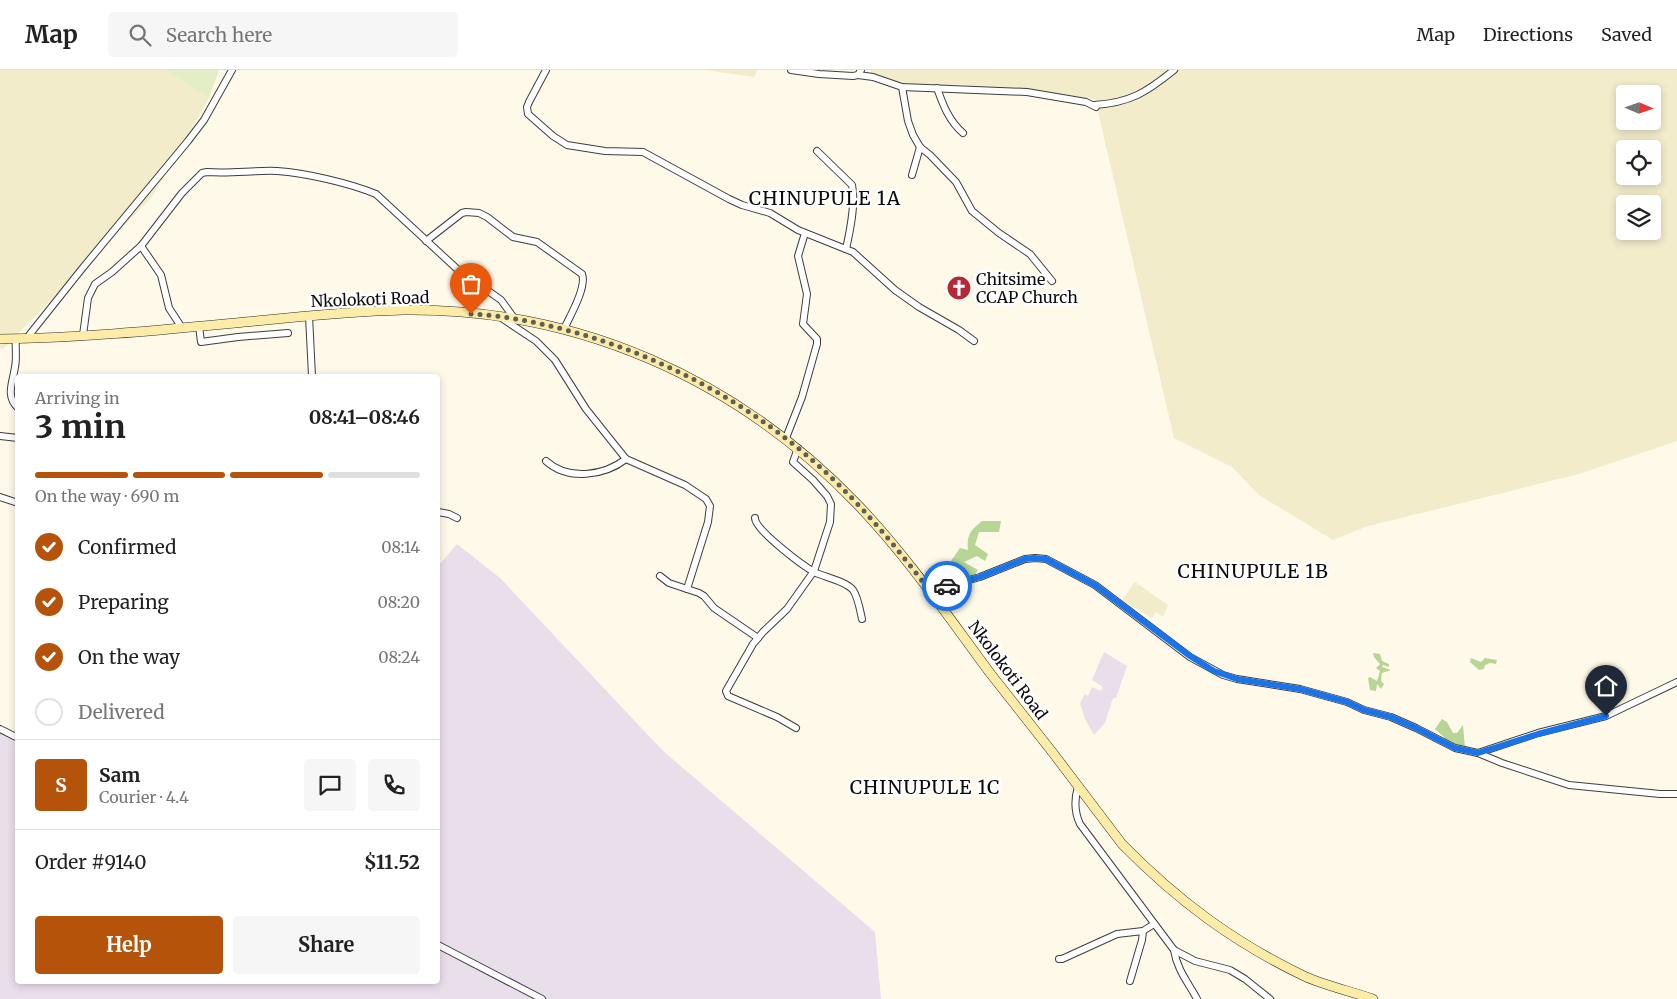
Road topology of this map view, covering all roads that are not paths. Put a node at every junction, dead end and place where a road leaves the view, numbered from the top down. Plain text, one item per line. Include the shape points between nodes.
1 (232, 70) edge
2 (546, 70) edge
3 (791, 70) edge
4 (1174, 70) edge
5 (859, 72) edge
6 (902, 87) junction
7 (937, 88) junction
8 (963, 133) dead end
9 (920, 147) junction
10 (817, 151) dead end
11 (912, 175) dead end
12 (805, 233) junction
13 (426, 241) junction
14 (141, 246) junction
15 (846, 249) junction
16 (1052, 281) dead end
17 (309, 316) junction
18 (500, 317) junction
19 (514, 318) junction
20 (199, 326) junction
21 (182, 328) junction
22 (564, 329) junction
23 (288, 333) dead end
24 (83, 335) junction
25 (0, 339) edge
26 (16, 339) junction
27 (26, 339) junction
28 (974, 341) dead end
29 (16, 374) edge
30 (312, 374) edge
31 (15, 377) edge
32 (15, 404) edge
33 (0, 436) edge
34 (15, 438) edge
35 (786, 438) junction
36 (798, 448) junction
37 (626, 459) junction
38 (546, 461) dead end
39 (0, 497) edge
40 (15, 502) edge
41 (440, 512) edge
42 (457, 518) dead end
43 (755, 518) dead end
44 (814, 571) junction
45 (660, 576) dead end
46 (687, 589) junction
47 (930, 591) junction
48 (862, 619) dead end
49 (758, 638) junction
50 (1677, 682) edge
51 (796, 728) dead end
52 (0, 729) edge
53 (15, 736) edge
54 (1478, 753) junction
55 (1078, 787) junction
56 (1677, 794) edge
57 (1154, 924) junction
58 (1143, 931) junction
59 (440, 946) edge
60 (1174, 950) junction
61 (1059, 959) dead end
62 (1130, 981) dead end
63 (542, 999) edge
64 (1196, 999) edge
65 (1270, 999) edge
66 (1373, 999) edge

1 - 27 street via 204,120
2 - 12 street via 527,107 528,114 553,136 567,144 591,149 643,152 729,199 770,213
3 - 5 street via 819,74
4 - 7 street via 1136,97 1095,106 1027,92
5 - 6 street
6 - 7 street
6 - 9 street via 906,114
7 - 8 street via 947,113
9 - 11 street
9 - 16 street via 956,182 972,211 1030,254
10 - 15 street via 852,185 852,218
12 - 15 street
12 - 35 street via 798,256 807,294 803,324 817,339 817,344
13 - 14 street via 376,194 365,189 293,173 207,172 182,193
13 - 19 street via 456,268 502,300
13 - 22 street via 466,212 487,217 513,237 538,242 583,277 581,291
14 - 21 street via 161,275 169,308
14 - 24 street via 91,290
15 - 28 street via 895,290
17 - 18 main road, Nkolokoti Road via 405,310
17 - 20 main road, Nkolokoti Road
17 - 30 street
18 - 19 main road, Nkolokoti Road
18 - 37 street via 536,341 555,360 586,409
19 - 22 main road, Nkolokoti Road
20 - 21 main road, Nkolokoti Road
20 - 23 street via 201,342
21 - 24 main road, Nkolokoti Road
22 - 35 main road, Nkolokoti Road via 659,362 709,387
24 - 27 main road, Nkolokoti Road
25 - 26 main road, Nkolokoti Road
26 - 27 main road, Nkolokoti Road
26 - 29 street
31 - 32 street via 10,389
33 - 34 street
35 - 36 main road, Nkolokoti Road
36 - 44 street via 794,464 821,488 831,504 830,522
36 - 47 main road, Nkolokoti Road via 876,524
37 - 38 street via 606,470 578,474 562,471
37 - 46 street via 685,485 703,496 710,506 704,540
39 - 40 street
41 - 42 street
43 - 44 street via 761,530
44 - 48 street via 852,589
44 - 49 street via 787,609
45 - 46 street
46 - 49 street via 704,596 717,611
47 - 54 street via 980,577 1025,559 1046,559 1095,585 1182,651 1214,671 1237,679 1300,689 1347,702 1391,717 1455,748
47 - 55 main road, Nkolokoti Road
49 - 51 street via 726,694
50 - 54 street via 1606,716
52 - 53 street
54 - 56 street via 1569,785
55 - 57 street via 1076,817
55 - 66 main road, Nkolokoti Road via 1122,844 1146,869 1213,924 1306,976
57 - 58 street
57 - 60 street
58 - 61 street via 1117,934
58 - 62 street
59 - 63 street
60 - 64 street via 1176,965
60 - 65 street via 1195,961 1230,970

